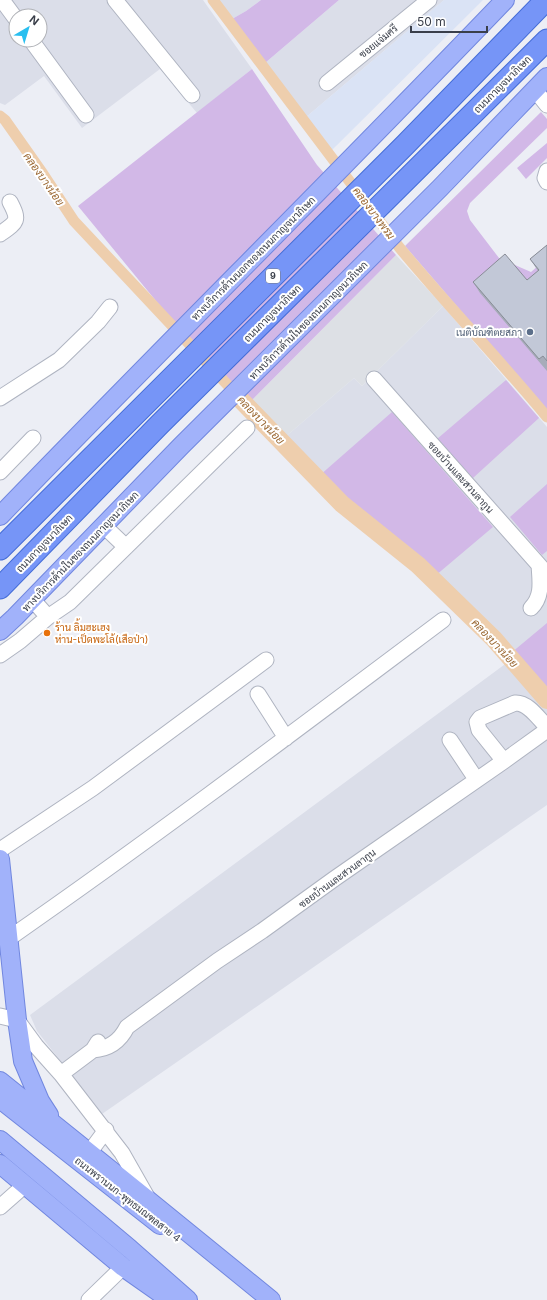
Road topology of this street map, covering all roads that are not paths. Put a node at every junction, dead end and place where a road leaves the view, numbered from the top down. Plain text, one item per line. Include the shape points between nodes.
1 (2, 0) edge
2 (115, 0) edge
3 (430, 0) edge
4 (505, 0) edge
5 (546, 0) edge
6 (8, 8) edge
7 (547, 40) edge
8 (37, 48) edge
9 (547, 77) edge
10 (327, 83) dead end
11 (534, 90) junction
12 (192, 95) dead end
13 (547, 105) edge
14 (86, 115) dead end
15 (547, 171) edge
16 (547, 182) edge
17 (10, 202) dead end
18 (0, 234) edge
19 (110, 307) dead end
20 (374, 379) dead end
21 (0, 398) edge
22 (247, 428) dead end
23 (33, 438) dead end
24 (0, 472) edge
25 (0, 516) edge
26 (104, 526) junction
27 (126, 547) junction
28 (0, 549) edge
29 (543, 570) edge
30 (0, 588) edge
31 (32, 599) junction
32 (531, 608) dead end
33 (15, 617) junction
34 (48, 617) junction
35 (443, 620) dead end
36 (0, 631) edge
37 (0, 645) edge
38 (0, 655) edge
39 (266, 660) dead end
40 (258, 694) dead end
41 (547, 729) edge
42 (286, 738) junction
43 (450, 740) dead end
44 (504, 761) junction
45 (476, 779) junction
46 (0, 850) edge
47 (0, 859) edge
48 (2, 896) edge
49 (8, 939) junction
50 (8, 1018) edge
51 (61, 1074) junction
52 (0, 1081) edge
53 (0, 1099) edge
54 (106, 1130) junction
55 (67, 1135) junction
56 (0, 1140) edge
57 (89, 1153) junction
58 (0, 1164) edge
59 (25, 1185) junction
60 (148, 1200) junction
61 (0, 1207) edge
62 (123, 1267) junction
63 (89, 1300) edge
64 (170, 1300) edge
65 (188, 1300) edge
66 (255, 1300) edge
67 (271, 1300) edge

1 - 6 street
2 - 12 street
3 - 10 street, ซอยแจ่มศรี
4 - 25 main road, ทางบริการด้านนอกของถนนกาญจนาภิเษก
5 - 28 highway, 9 via 405,146
7 - 30 highway, ถนนกาญจนาภิเษก via 159,425
8 - 14 street
9 - 11 main road, ทางบริการด้านในของถนนกาญจนาภิเษก
11 - 13 street
11 - 26 main road, ทางบริการด้านในของถนนกาญจนาภิเษก
15 - 16 street via 544,178
17 - 18 street via 17,218
19 - 21 street via 58,360
20 - 29 street, ซอยบ้านและสวนลากูน
22 - 27 street
23 - 24 street
26 - 27 street
26 - 31 main road, ทางบริการด้านในของถนนกาญจนาภิเษก
27 - 34 street via 70,602
29 - 32 street via 539,596
31 - 33 main road, ทางบริการด้านในของถนนกาญจนาภิเษก
31 - 34 street
33 - 36 main road, ทางบริการด้านในของถนนกาญจนาภิเษก
33 - 37 main road
34 - 38 street
35 - 42 street
39 - 46 street via 93,788
40 - 42 street
41 - 44 street, ซอยบ้านและสวนลากูน
41 - 44 street via 530,710 519,703 480,718 477,722 479,730
42 - 49 street
43 - 45 street
44 - 45 street, ซอยบ้านและสวนลากูน
45 - 51 street, ซอยบ้านและสวนลากูน via 217,961 127,1027 120,1039 106,1048 93,1050
47 - 48 main road
48 - 49 main road
49 - 50 main road
50 - 51 street
50 - 55 main road via 30,1081 40,1101
51 - 54 street
52 - 55 main road
53 - 66 main road, ถนนพรานนก-พุทธมณฑลสาย 4
54 - 57 street
54 - 60 street
55 - 57 main road
56 - 65 main road
57 - 60 main road
58 - 59 main road
59 - 61 street
59 - 62 main road
60 - 67 main road
62 - 63 street
62 - 64 main road

